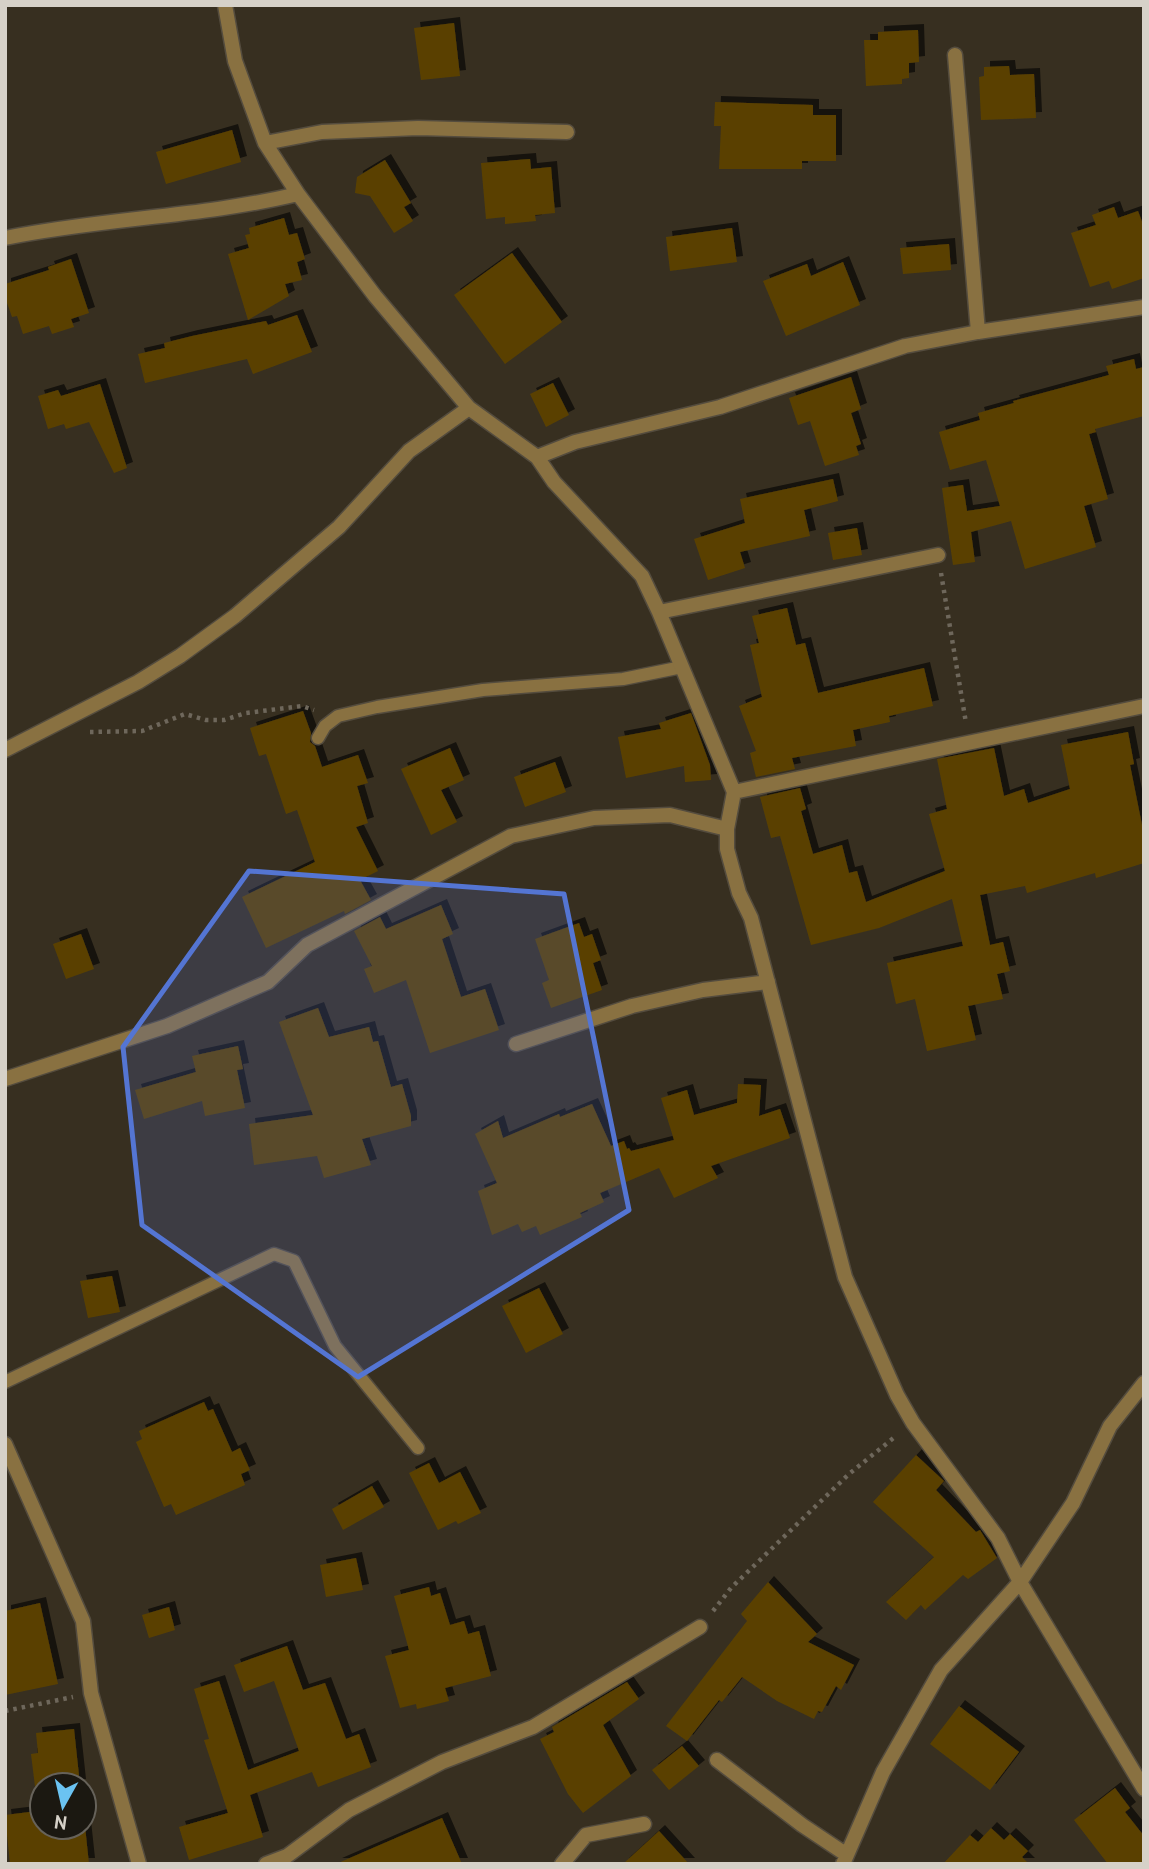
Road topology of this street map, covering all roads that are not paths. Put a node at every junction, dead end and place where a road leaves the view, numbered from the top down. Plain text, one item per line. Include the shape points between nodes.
1 (225, 5) edge
2 (955, 55) dead end
3 (567, 132) dead end
4 (265, 143) junction
5 (298, 194) junction
6 (5, 238) edge
7 (1144, 307) edge
8 (978, 332) junction
9 (470, 408) junction
10 (537, 457) junction
11 (938, 555) road end
12 (659, 612) junction
13 (682, 667) junction
14 (1144, 706) edge
15 (318, 738) dead end
16 (5, 750) edge
17 (734, 793) junction
18 (727, 829) junction
19 (768, 982) junction
20 (516, 1044) dead end
21 (5, 1079) edge
22 (5, 1382) edge
23 (1144, 1383) edge
24 (5, 1444) edge
25 (418, 1448) dead end
26 (1020, 1582) junction
27 (700, 1627) road end
28 (717, 1760) dead end
29 (1144, 1790) edge
30 (644, 1824) dead end
31 (845, 1859) edge
32 (139, 1864) edge
33 (266, 1864) edge
34 (562, 1864) edge

1 - 4 street via 235,61
2 - 8 street
3 - 4 street via 418,128 322,132
4 - 5 street
5 - 6 street via 250,205 73,225
5 - 9 street via 375,296
7 - 8 street
8 - 10 street via 905,346 720,407 575,442
9 - 10 street
9 - 16 street via 409,451 339,527 235,616 138,682
10 - 12 street via 554,482 642,576
11 - 12 street
12 - 13 street
13 - 15 lane via 623,679 482,690 377,707 338,716
13 - 17 street
14 - 17 street
17 - 18 street
18 - 19 street via 727,849
18 - 21 street via 670,815 594,818 511,836 307,945 268,982 167,1026
19 - 20 street via 632,1006
19 - 26 street via 845,1277 897,1395 998,1538
22 - 25 lane via 274,1254 295,1261 335,1346
23 - 26 street via 1110,1426 1073,1503
24 - 32 street via 83,1621 91,1693
26 - 29 street
26 - 31 street via 941,1670 883,1772
27 - 33 street via 533,1727 442,1762 349,1810 287,1856
28 - 31 street
30 - 34 street via 586,1835

